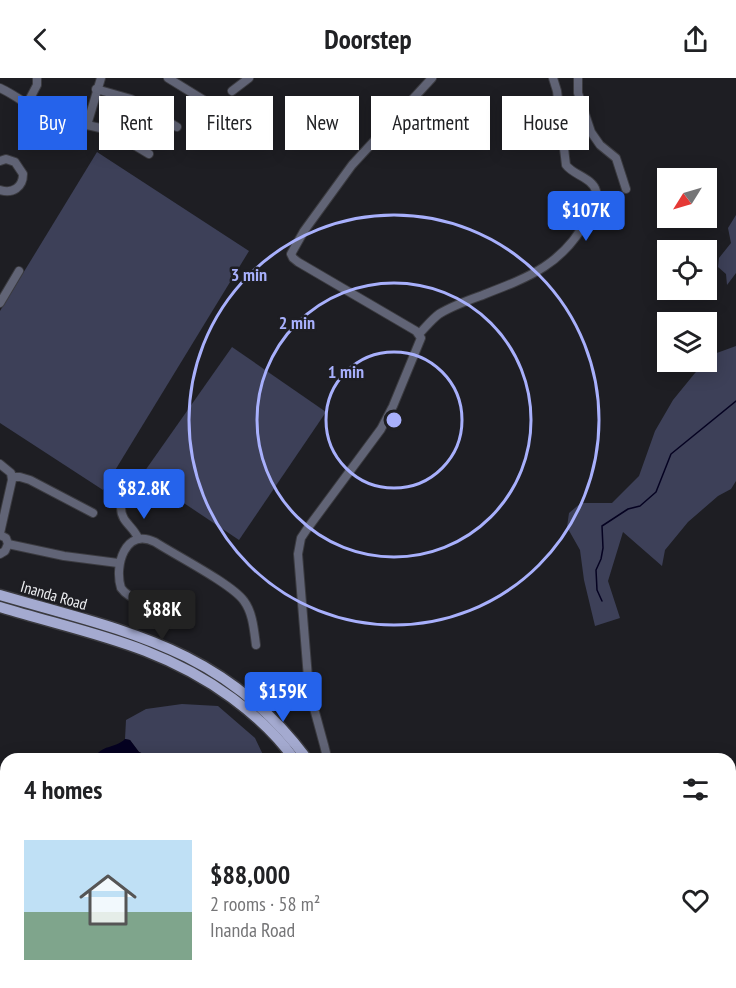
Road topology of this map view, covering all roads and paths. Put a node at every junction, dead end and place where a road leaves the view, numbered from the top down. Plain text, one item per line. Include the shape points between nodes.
1 (37, 78) edge
2 (101, 78) edge
3 (168, 78) edge
4 (249, 78) edge
5 (432, 78) edge
6 (553, 78) edge
7 (578, 78) edge
8 (0, 88) edge
9 (96, 89) junction
10 (232, 92) dead end
11 (32, 96) edge
12 (197, 96) edge
13 (18, 99) edge
14 (87, 125) joint
15 (177, 127) dead end
16 (149, 154) dead end
17 (0, 161) edge
18 (626, 189) dead end
19 (0, 190) edge
20 (19, 270) dead end
21 (0, 303) edge
22 (419, 334) junction
23 (0, 464) edge
24 (12, 477) junction
25 (121, 508) dead end
26 (93, 513) dead end
27 (0, 534) edge
28 (138, 538) junction
29 (8, 544) junction
30 (0, 554) edge
31 (118, 562) junction
32 (0, 595) edge
33 (169, 606) dead end
34 (0, 607) edge
35 (256, 645) dead end
36 (289, 753) edge
37 (302, 753) edge
38 (326, 753) edge

1 - 11 street
2 - 9 street
3 - 12 street
4 - 10 street
5 - 22 street via 352,165 291,254 298,262
6 - 22 street via 566,165 596,188 585,222 559,256 545,267 450,308
7 - 18 street via 578,93 591,132 616,158
8 - 13 street
9 - 14 street
9 - 15 street via 131,99
14 - 16 street via 109,130
17 - 19 street via 15,162 23,174 15,190
20 - 21 street
22 - 38 street via 420,343 381,429 307,529 299,546 309,690
23 - 24 street
24 - 26 street via 30,480
24 - 27 street
25 - 28 street via 124,521 133,527
27 - 29 street
28 - 31 street
28 - 35 street via 155,542 242,598 252,619
29 - 30 street
29 - 31 street
31 - 33 street via 120,586 126,595
32 - 37 main road, Inanda Road via 131,633 190,657 222,676 263,709
34 - 36 main road, Inanda Road via 132,645 189,670 247,709

